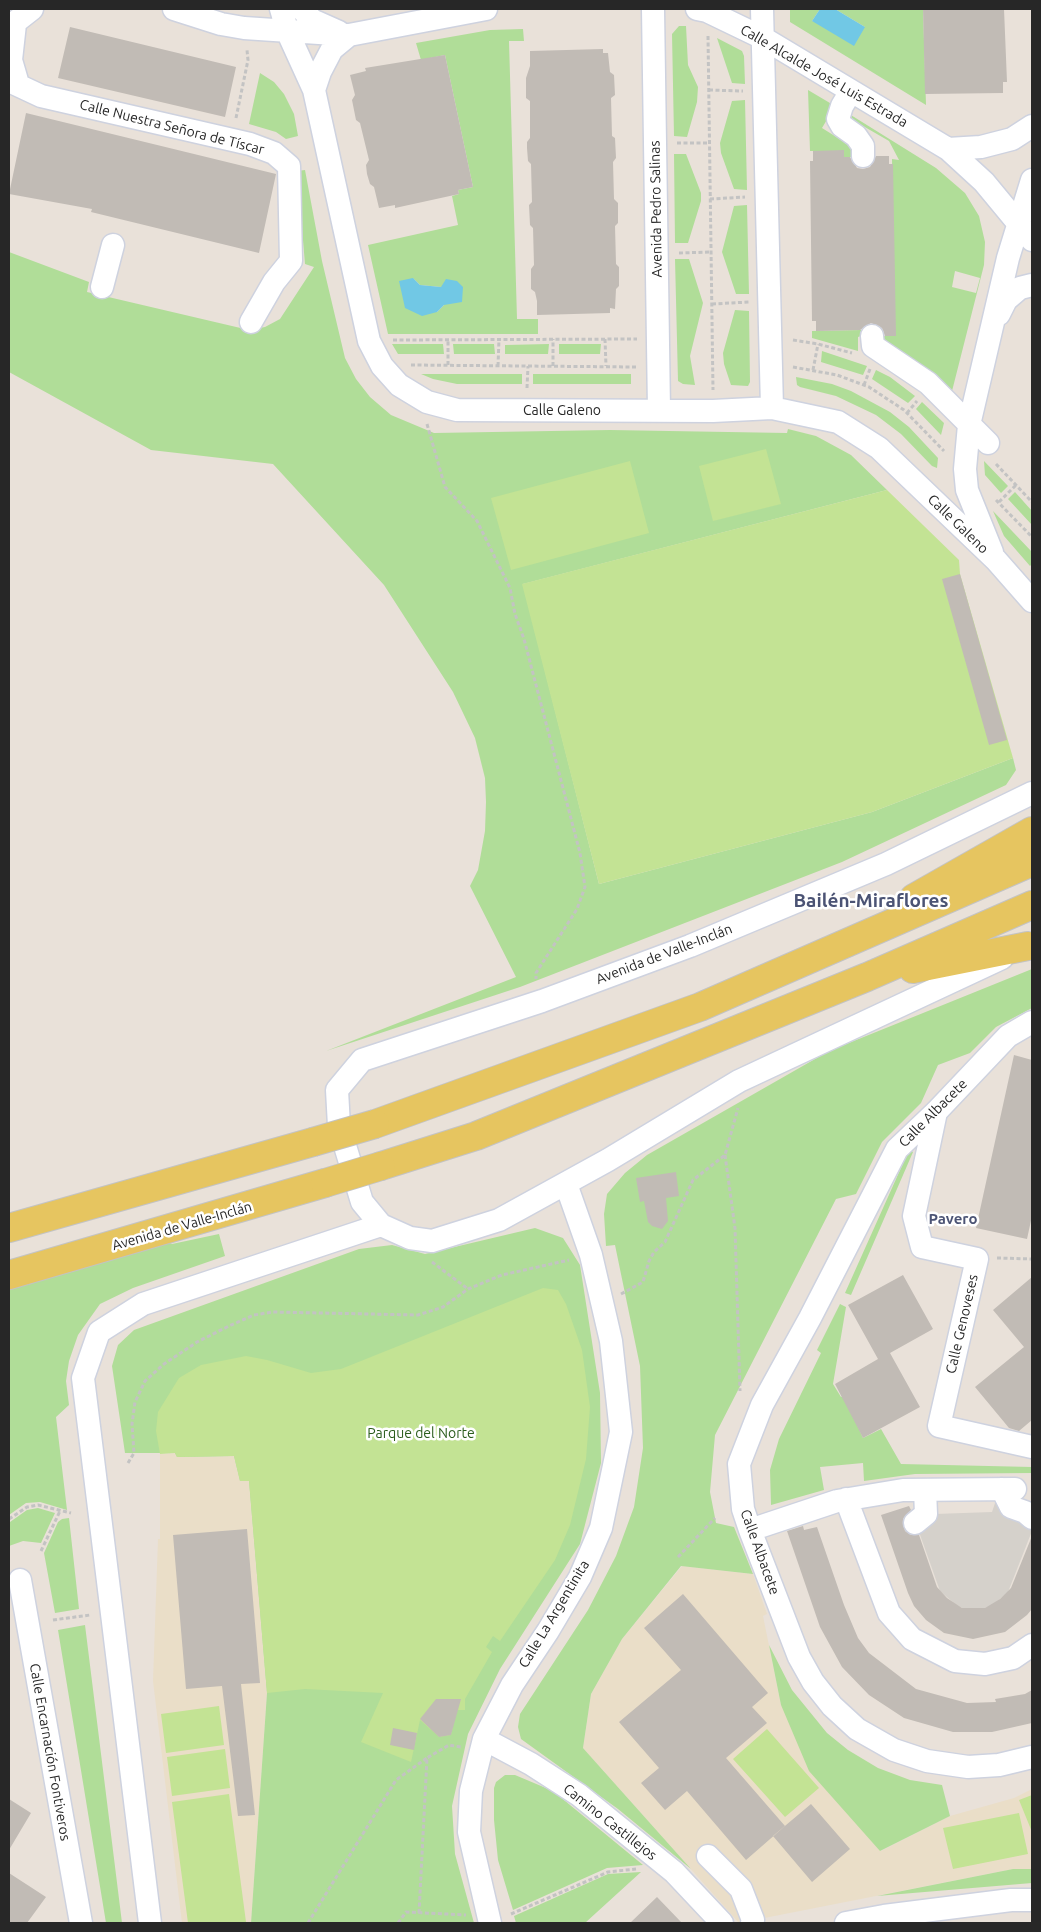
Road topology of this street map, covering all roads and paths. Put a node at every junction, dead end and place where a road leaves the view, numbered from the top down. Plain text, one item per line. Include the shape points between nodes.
1 (32, 9) edge
2 (174, 9) edge
3 (281, 9) edge
4 (302, 9) edge
5 (486, 9) edge
6 (653, 9) edge
7 (698, 9) edge
8 (762, 9) edge
9 (12, 25) edge
10 (288, 33) junction
11 (708, 34) dead end
12 (349, 35) junction
13 (250, 36) junction
14 (762, 38) junction
15 (13, 83) edge
16 (314, 90) junction
17 (709, 90) junction
18 (764, 90) junction
19 (851, 91) junction
20 (240, 124) dead end
21 (1032, 126) edge
22 (655, 143) junction
23 (709, 143) junction
24 (948, 149) junction
25 (863, 156) dead end
26 (1032, 180) edge
27 (766, 195) junction
28 (710, 199) junction
29 (1026, 232) edge
30 (113, 245) dead end
31 (711, 252) junction
32 (657, 254) junction
33 (1032, 285) edge
34 (102, 286) dead end
35 (769, 300) junction
36 (712, 304) junction
37 (250, 322) dead end
38 (992, 329) junction
39 (872, 336) dead end
40 (658, 338) junction
41 (499, 339) junction
42 (553, 339) junction
43 (605, 339) junction
44 (448, 340) junction
45 (369, 341) junction
46 (818, 344) dead end
47 (409, 365) dead end
48 (448, 365) junction
49 (498, 366) junction
50 (552, 366) junction
51 (606, 366) junction
52 (631, 366) dead end
53 (796, 367) dead end
54 (871, 368) dead end
55 (813, 370) junction
56 (713, 385) dead end
57 (864, 385) junction
58 (919, 399) dead end
59 (427, 402) junction
60 (772, 408) junction
61 (659, 410) junction
62 (907, 413) junction
63 (969, 424) junction
64 (939, 446) dead end
65 (990, 451) joint
66 (1016, 485) junction
67 (993, 496) dead end
68 (999, 502) junction
69 (1032, 502) edge
70 (1031, 532) edge
71 (1032, 537) edge
72 (996, 560) junction
73 (1032, 601) edge
74 (1032, 794) edge
75 (1032, 831) edge
76 (1032, 862) edge
77 (1032, 905) edge
78 (851, 942) junction
79 (1030, 945) edge
80 (867, 977) junction
81 (536, 980) dead end
82 (1032, 1022) edge
83 (740, 1103) dead end
84 (936, 1112) junction
85 (725, 1155) junction
86 (566, 1184) junction
87 (380, 1224) junction
88 (9, 1228) edge
89 (410, 1238) junction
90 (1022, 1257) dead end
91 (576, 1258) dead end
92 (1032, 1259) edge
93 (9, 1275) edge
94 (468, 1289) junction
95 (621, 1294) dead end
96 (740, 1392) dead end
97 (1032, 1447) edge
98 (128, 1463) dead end
99 (925, 1490) junction
100 (846, 1499) junction
101 (60, 1511) junction
102 (71, 1513) dead end
103 (9, 1518) edge
104 (715, 1518) dead end
105 (1032, 1518) edge
106 (915, 1523) dead end
107 (750, 1530) junction
108 (41, 1551) dead end
109 (678, 1557) dead end
110 (20, 1580) dead end
111 (89, 1615) dead end
112 (53, 1620) dead end
113 (1032, 1645) edge
114 (476, 1744) junction
115 (1032, 1757) edge
116 (427, 1758) junction
117 (708, 1856) dead end
118 (644, 1868) dead end
119 (1032, 1900) edge
120 (419, 1913) junction
121 (490, 1918) edge
122 (81, 1923) edge
123 (150, 1923) edge
124 (308, 1923) edge
125 (398, 1923) edge
126 (722, 1923) edge
127 (752, 1923) edge
128 (846, 1923) edge

1 - 9 street
2 - 13 street
3 - 10 street, Calle Galeno
4 - 12 street via 312,20
5 - 12 street
6 - 22 street, Avenida Pedro Salinas
7 - 14 street, Calle Alcalde José Luis Estrada
8 - 14 street
9 - 15 street, Calle Nuestra Señora de Tíscar
10 - 12 street
10 - 13 street
10 - 16 street, Calle Galeno
11 - 17 path
12 - 16 street via 332,49
13 - 16 street via 290,61
13 - 20 path via 235,122
14 - 18 street
14 - 19 street, Calle Alcalde José Luis Estrada
15 - 37 street, Calle Nuestra Señora de Tíscar via 41,96 250,144 274,153 289,166 291,261
16 - 45 street, Calle Galeno
17 - 18 path
17 - 23 path
18 - 27 street
19 - 24 street, Calle Alcalde José Luis Estrada
19 - 25 street via 838,119 863,146
21 - 24 street via 1004,141 981,147
22 - 23 path
22 - 32 street, Avenida Pedro Salinas
23 - 28 path
24 - 29 street, Calle Alcalde José Luis Estrada via 984,182
26 - 29 street
27 - 28 path
27 - 35 street
28 - 31 path
29 - 38 street
30 - 34 street
31 - 32 path
31 - 36 path
32 - 40 street, Avenida Pedro Salinas
33 - 38 street via 1020,288 1006,300
35 - 36 path
35 - 60 street
36 - 56 path
38 - 63 street
39 - 63 street via 873,346 928,383
40 - 43 path
40 - 61 street, Avenida Pedro Salinas
41 - 42 path
41 - 44 path
41 - 49 path
42 - 43 path
42 - 50 path
43 - 51 path
44 - 45 path
44 - 48 path
45 - 59 street, Calle Galeno via 382,366 399,384
46 - 55 path
47 - 48 path
48 - 49 path
49 - 50 path
50 - 51 path
51 - 52 path
53 - 55 path
54 - 57 path
55 - 57 path
57 - 62 path
58 - 62 path
59 - 61 street, Calle Galeno via 457,410
59 - 81 path via 427,430 445,488 476,521 510,588 514,614 524,639 580,853 585,887 577,909 536,973
60 - 61 street, Calle Galeno
60 - 72 street, Calle Galeno via 838,422 879,448
62 - 64 path
63 - 65 street
63 - 72 street via 965,470 967,490
65 - 66 path
66 - 68 path
66 - 69 path
67 - 68 path
68 - 70 path
70 - 71 path
72 - 73 street, Calle Galeno
74 - 87 street, Avenida de Valle-Inclán via 886,864 690,946 542,1001 362,1060 337,1090 339,1126 362,1202
75 - 78 main road via 915,897
76 - 78 main road
77 - 80 main road, Avenida de Valle-Inclán
78 - 88 main road, bridge via 700,1007 375,1124
79 - 80 main road
79 - 86 street, Avenida de Valle-Inclán via 739,1081
80 - 93 main road, Avenida de Valle-Inclán, bridge via 476,1136
82 - 84 street, Calle Albacete via 1008,1036
83 - 85 path
84 - 97 street, Calle Genoveses via 914,1216 922,1247 977,1260 939,1426
84 - 107 street, Calle Albacete via 897,1149 762,1405 739,1464 743,1509
85 - 95 path via 693,1180 665,1242 649,1262 643,1282
85 - 96 path via 735,1228
86 - 89 street, Avenida de Valle-Inclán via 498,1220 432,1241
86 - 114 street, Calle La Argentinita via 591,1255 611,1341 621,1432 602,1528 580,1577
87 - 89 street, Avenida de Valle-Inclán
87 - 123 street via 143,1304 99,1332 84,1378
89 - 94 path via 416,1251
90 - 92 path
91 - 94 path via 502,1275
94 - 98 path via 442,1307 418,1315 273,1312 254,1315 197,1342 164,1364 145,1382 134,1402 134,1453
99 - 100 street
99 - 105 street via 1009,1489 1011,1507
99 - 106 street via 926,1514
100 - 107 street
100 - 113 street via 889,1613 912,1639 955,1661 984,1664 1013,1658
101 - 102 path
101 - 103 path via 38,1505 27,1507
101 - 108 path
104 - 109 path
107 - 115 street, Calle Albacete via 799,1657 832,1706 857,1729 894,1750 927,1762 968,1767 999,1765
110 - 122 street, Calle Encarnación Fontiveros
111 - 112 path
114 - 116 path via 449,1745
114 - 121 street, Calle La Argentinita via 469,1832
114 - 126 street, Camino Castillejos via 531,1764 579,1795 674,1872
116 - 120 path
116 - 124 path via 396,1780
117 - 127 street via 741,1889
118 - 121 path via 608,1872
119 - 128 street
120 - 121 path
120 - 125 path via 406,1912

